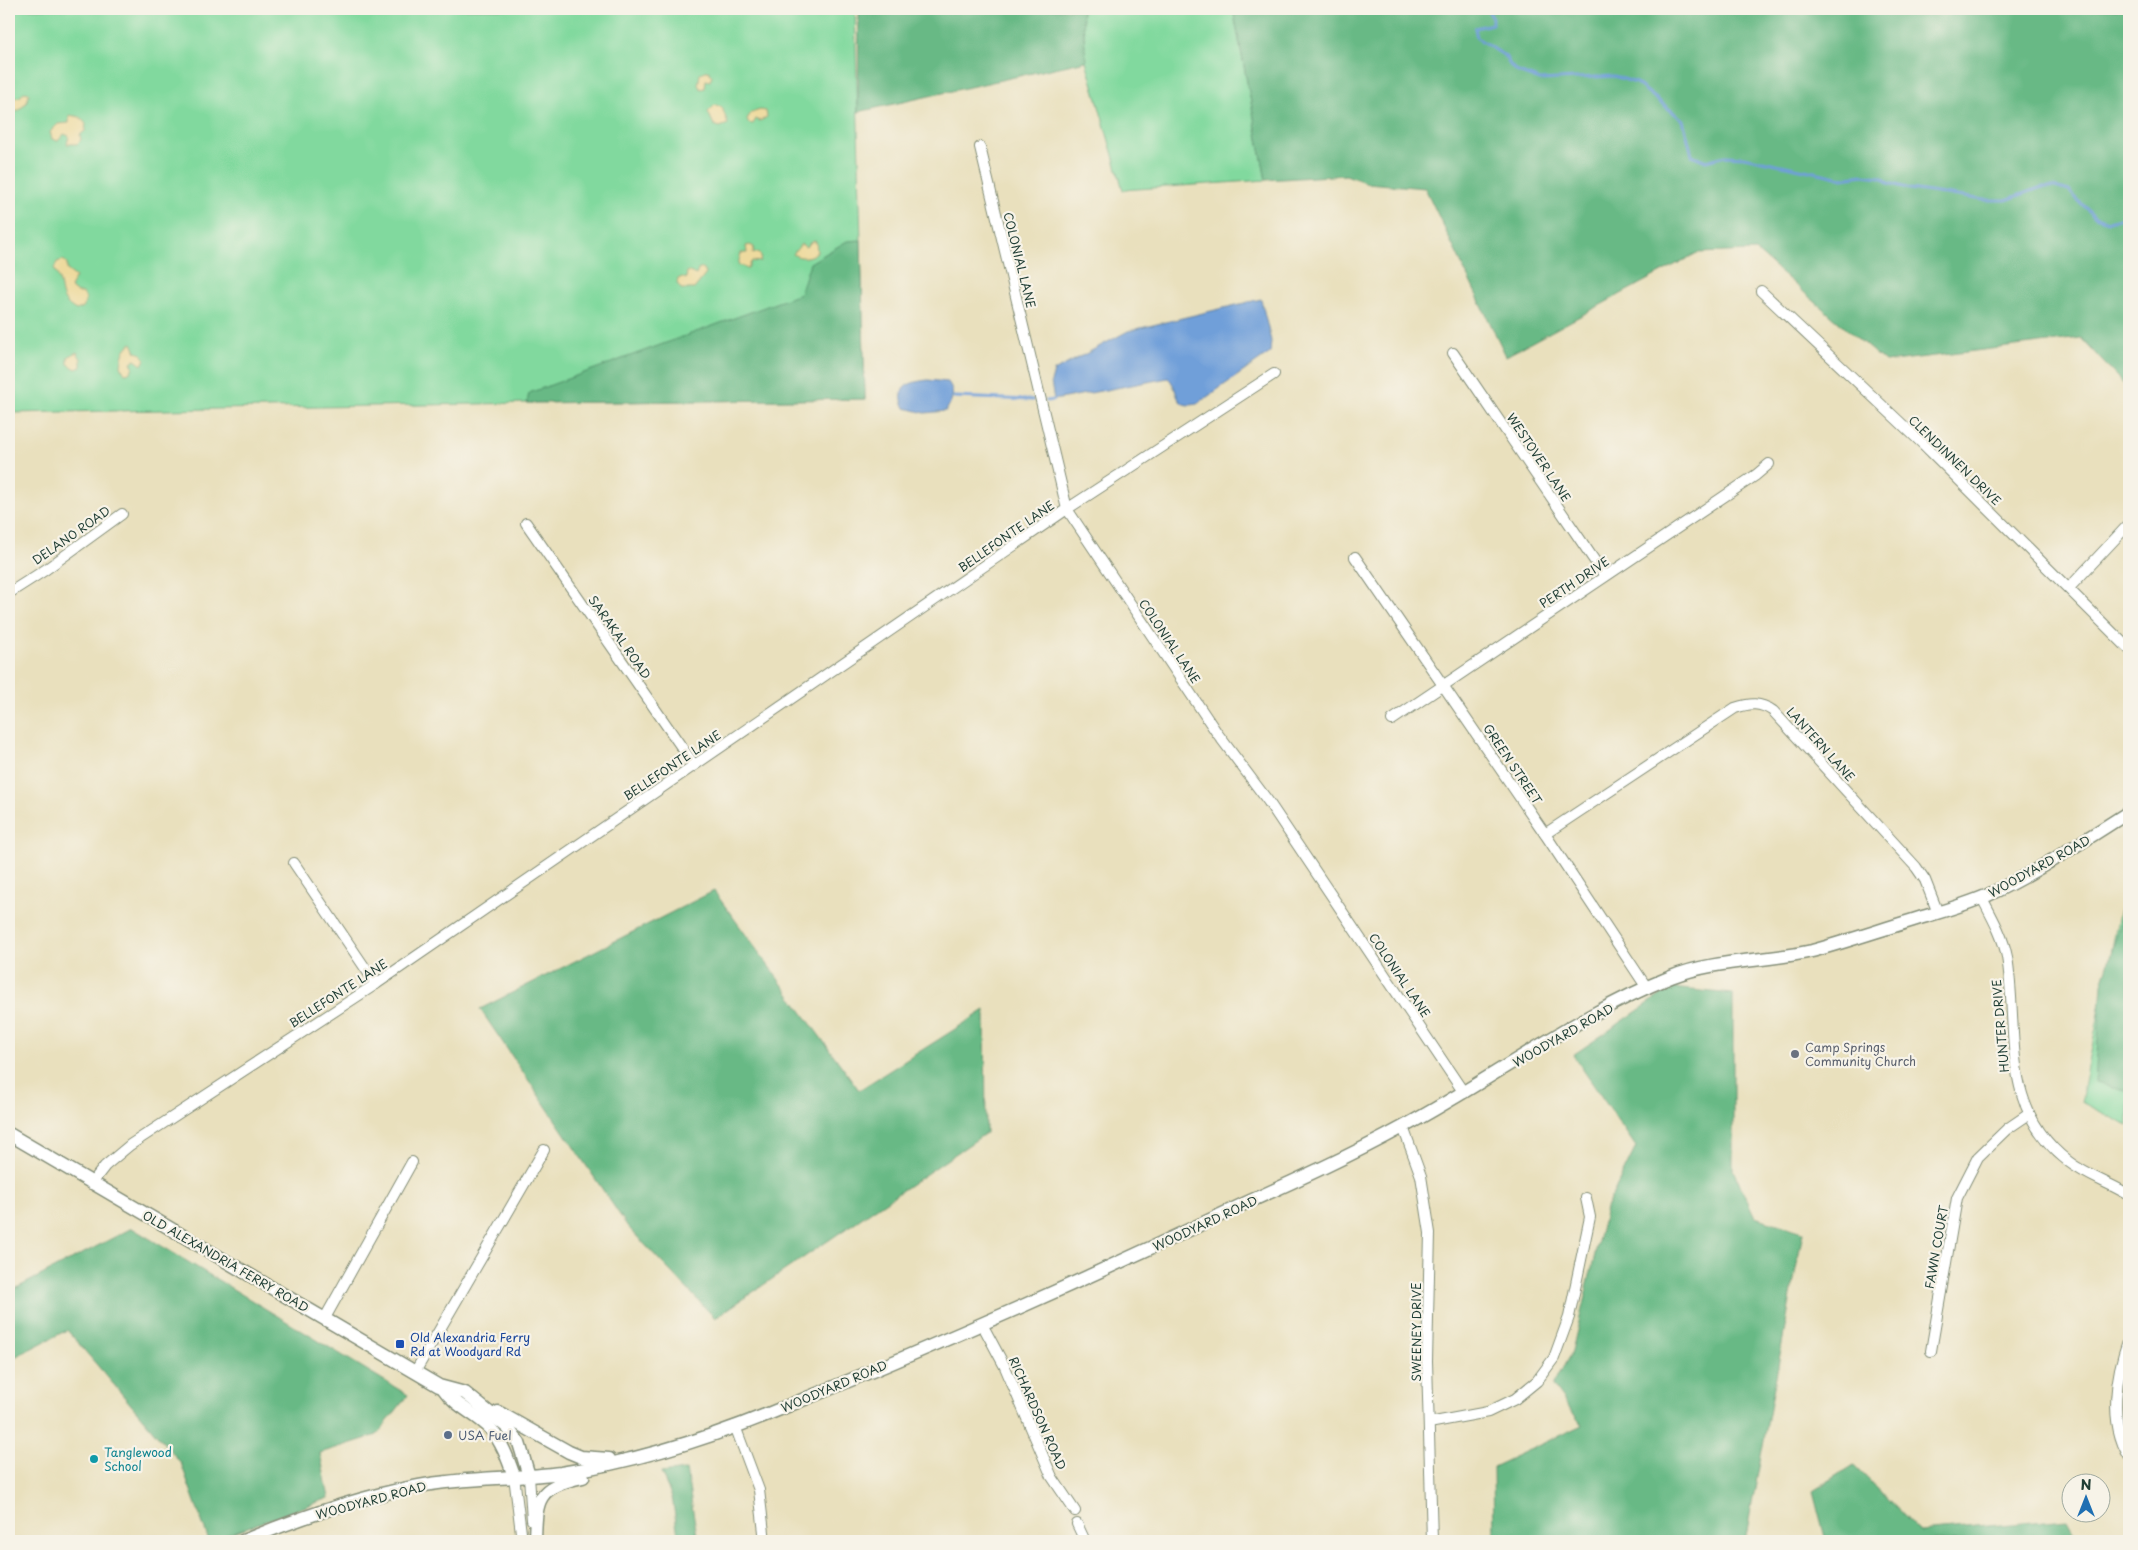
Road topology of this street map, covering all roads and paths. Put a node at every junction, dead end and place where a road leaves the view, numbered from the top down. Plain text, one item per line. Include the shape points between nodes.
1 (980, 148) dead end
2 (1761, 291) dead end
3 (1453, 353) dead end
4 (1274, 374) dead end
5 (1769, 464) dead end
6 (1067, 509) junction
7 (122, 514) dead end
8 (526, 523) dead end
9 (2129, 524) edge
10 (1355, 557) dead end
11 (1605, 576) junction
12 (2069, 588) junction
13 (9, 593) edge
14 (2129, 650) edge
15 (1444, 685) junction
16 (1392, 720) dead end
17 (694, 765) junction
18 (2129, 812) edge
19 (1545, 834) junction
20 (294, 863) dead end
21 (1982, 898) junction
22 (1938, 913) junction
23 (376, 984) junction
24 (1647, 988) junction
25 (1464, 1093) junction
26 (2029, 1114) junction
27 (1403, 1127) junction
28 (9, 1134) edge
29 (544, 1150) dead end
30 (412, 1162) dead end
31 (91, 1184) junction
32 (2129, 1195) edge
33 (1586, 1198) dead end
34 (325, 1318) junction
35 (982, 1324) junction
36 (2129, 1338) edge
37 (1931, 1351) dead end
38 (415, 1372) junction
39 (443, 1388) junction
40 (465, 1393) junction
41 (1429, 1423) junction
42 (735, 1426) junction
43 (2129, 1456) edge
44 (629, 1460) junction
45 (514, 1476) junction
46 (529, 1476) junction
47 (1075, 1511) dead end
48 (1076, 1524) dead end
49 (243, 1541) edge
50 (522, 1541) edge
51 (534, 1541) edge
52 (765, 1541) edge
53 (1085, 1541) edge
54 (1432, 1541) edge

1 - 6 street, COLONIAL LANE
2 - 12 street, CLENDINNEN DRIVE
3 - 11 street, WESTOVER LANE
4 - 6 street, BELLEFONTE LANE
5 - 11 street, PERTH DRIVE
6 - 17 street, BELLEFONTE LANE
6 - 25 street, COLONIAL LANE
7 - 13 street, DELANO ROAD
8 - 17 street, SARAKAL ROAD
9 - 12 street
10 - 15 street, GREEN STREET
11 - 15 street, PERTH DRIVE
12 - 14 street, CLENDINNEN DRIVE
15 - 16 street, PERTH DRIVE
15 - 19 street, GREEN STREET
17 - 23 street, BELLEFONTE LANE
18 - 21 main road, WOODYARD ROAD via 2052,860
19 - 22 street, LANTERN LANE via 1735,708 1760,704 1773,711 1916,867 1925,880
19 - 24 street, GREEN STREET
20 - 23 street
21 - 22 main road, WOODYARD ROAD
21 - 26 street, HUNTER DRIVE via 1998,927 2006,956 2014,1063
22 - 24 main road, WOODYARD ROAD via 1811,951 1686,971
23 - 31 street, BELLEFONTE LANE via 130,1145 105,1166
24 - 25 main road, WOODYARD ROAD
25 - 27 main road, WOODYARD ROAD
26 - 32 street, HUNTER DRIVE via 2068,1162
26 - 37 street, FAWN COURT via 2007,1129 1978,1157 1957,1198
27 - 35 main road, WOODYARD ROAD via 1143,1253
27 - 41 street, SWEENEY DRIVE via 1421,1176 1430,1233
28 - 31 main road, OLD ALEXANDRIA FERRY ROAD
29 - 38 street
30 - 34 street
31 - 34 main road, OLD ALEXANDRIA FERRY ROAD
33 - 41 street via 1590,1218 1569,1317 1554,1358 1537,1382 1514,1399 1488,1412
34 - 38 main road, OLD ALEXANDRIA FERRY ROAD
35 - 42 main road, WOODYARD ROAD
35 - 47 street, RICHARDSON ROAD via 1009,1374 1052,1477
36 - 43 street via 2120,1371 2117,1414 2120,1436
38 - 39 main road, OLD ALEXANDRIA FERRY ROAD
39 - 40 main road, OLD ALEXANDRIA FERRY ROAD
39 - 45 main road, OLD ALEXANDRIA FERRY ROAD via 453,1402 495,1434
40 - 44 main road via 568,1452 581,1457
40 - 46 main road, OLD ALEXANDRIA FERRY ROAD via 513,1434 525,1457
41 - 54 street, SWEENEY DRIVE
42 - 44 main road, WOODYARD ROAD
42 - 52 street via 759,1490
44 - 46 main road, WOODYARD ROAD
44 - 51 main road via 554,1485 537,1505
45 - 46 main road, WOODYARD ROAD
45 - 49 main road, WOODYARD ROAD via 453,1481 392,1492 299,1519
45 - 50 street
46 - 51 street
48 - 53 street

